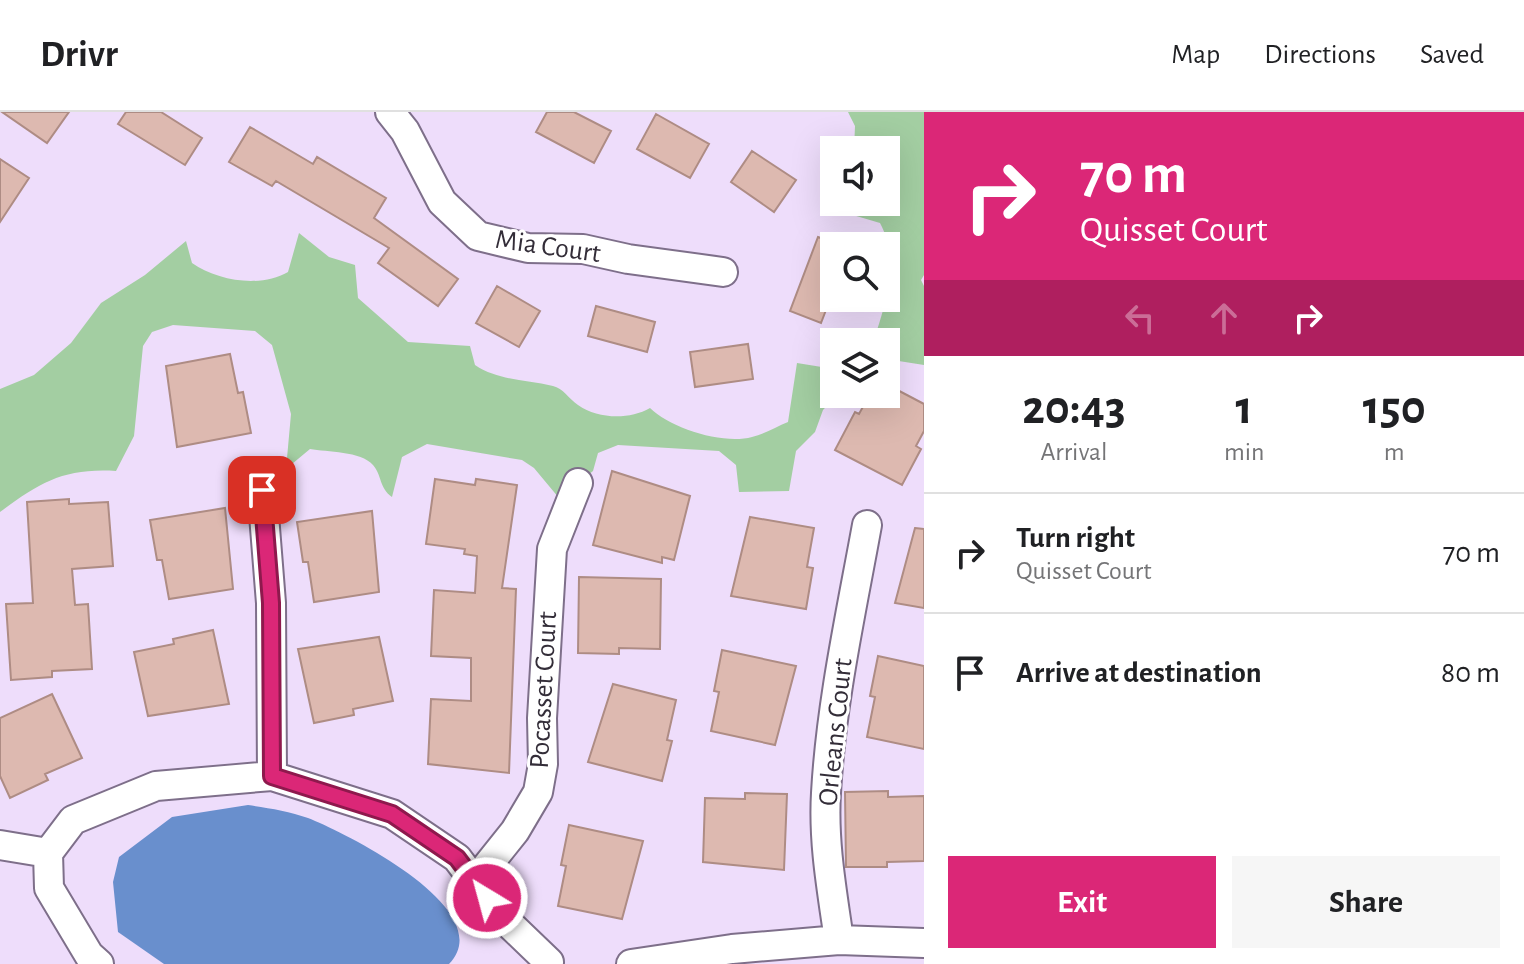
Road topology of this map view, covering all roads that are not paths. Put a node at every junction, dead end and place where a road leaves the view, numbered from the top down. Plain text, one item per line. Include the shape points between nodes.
1 (390, 112) edge
2 (723, 272) dead end
3 (578, 483) dead end
4 (262, 490) dead end
5 (867, 525) dead end
6 (272, 776) junction
7 (0, 845) edge
8 (48, 853) junction
9 (475, 881) junction
10 (839, 940) junction
11 (924, 943) edge
12 (733, 957) edge
13 (556, 963) edge
14 (99, 964) edge
15 (631, 964) edge

1 - 2 street, Mia Court via 442,202 478,236 528,248 583,249
3 - 9 street, Pocasset Court via 552,549 538,792
4 - 6 street via 271,603
5 - 10 street, Orleans Court via 842,660 826,794 828,867
6 - 8 street via 156,786 73,820
6 - 9 street via 392,814 457,858
7 - 8 street
8 - 14 street via 49,888
9 - 13 street via 500,915
10 - 11 street
10 - 12 street
12 - 15 street

